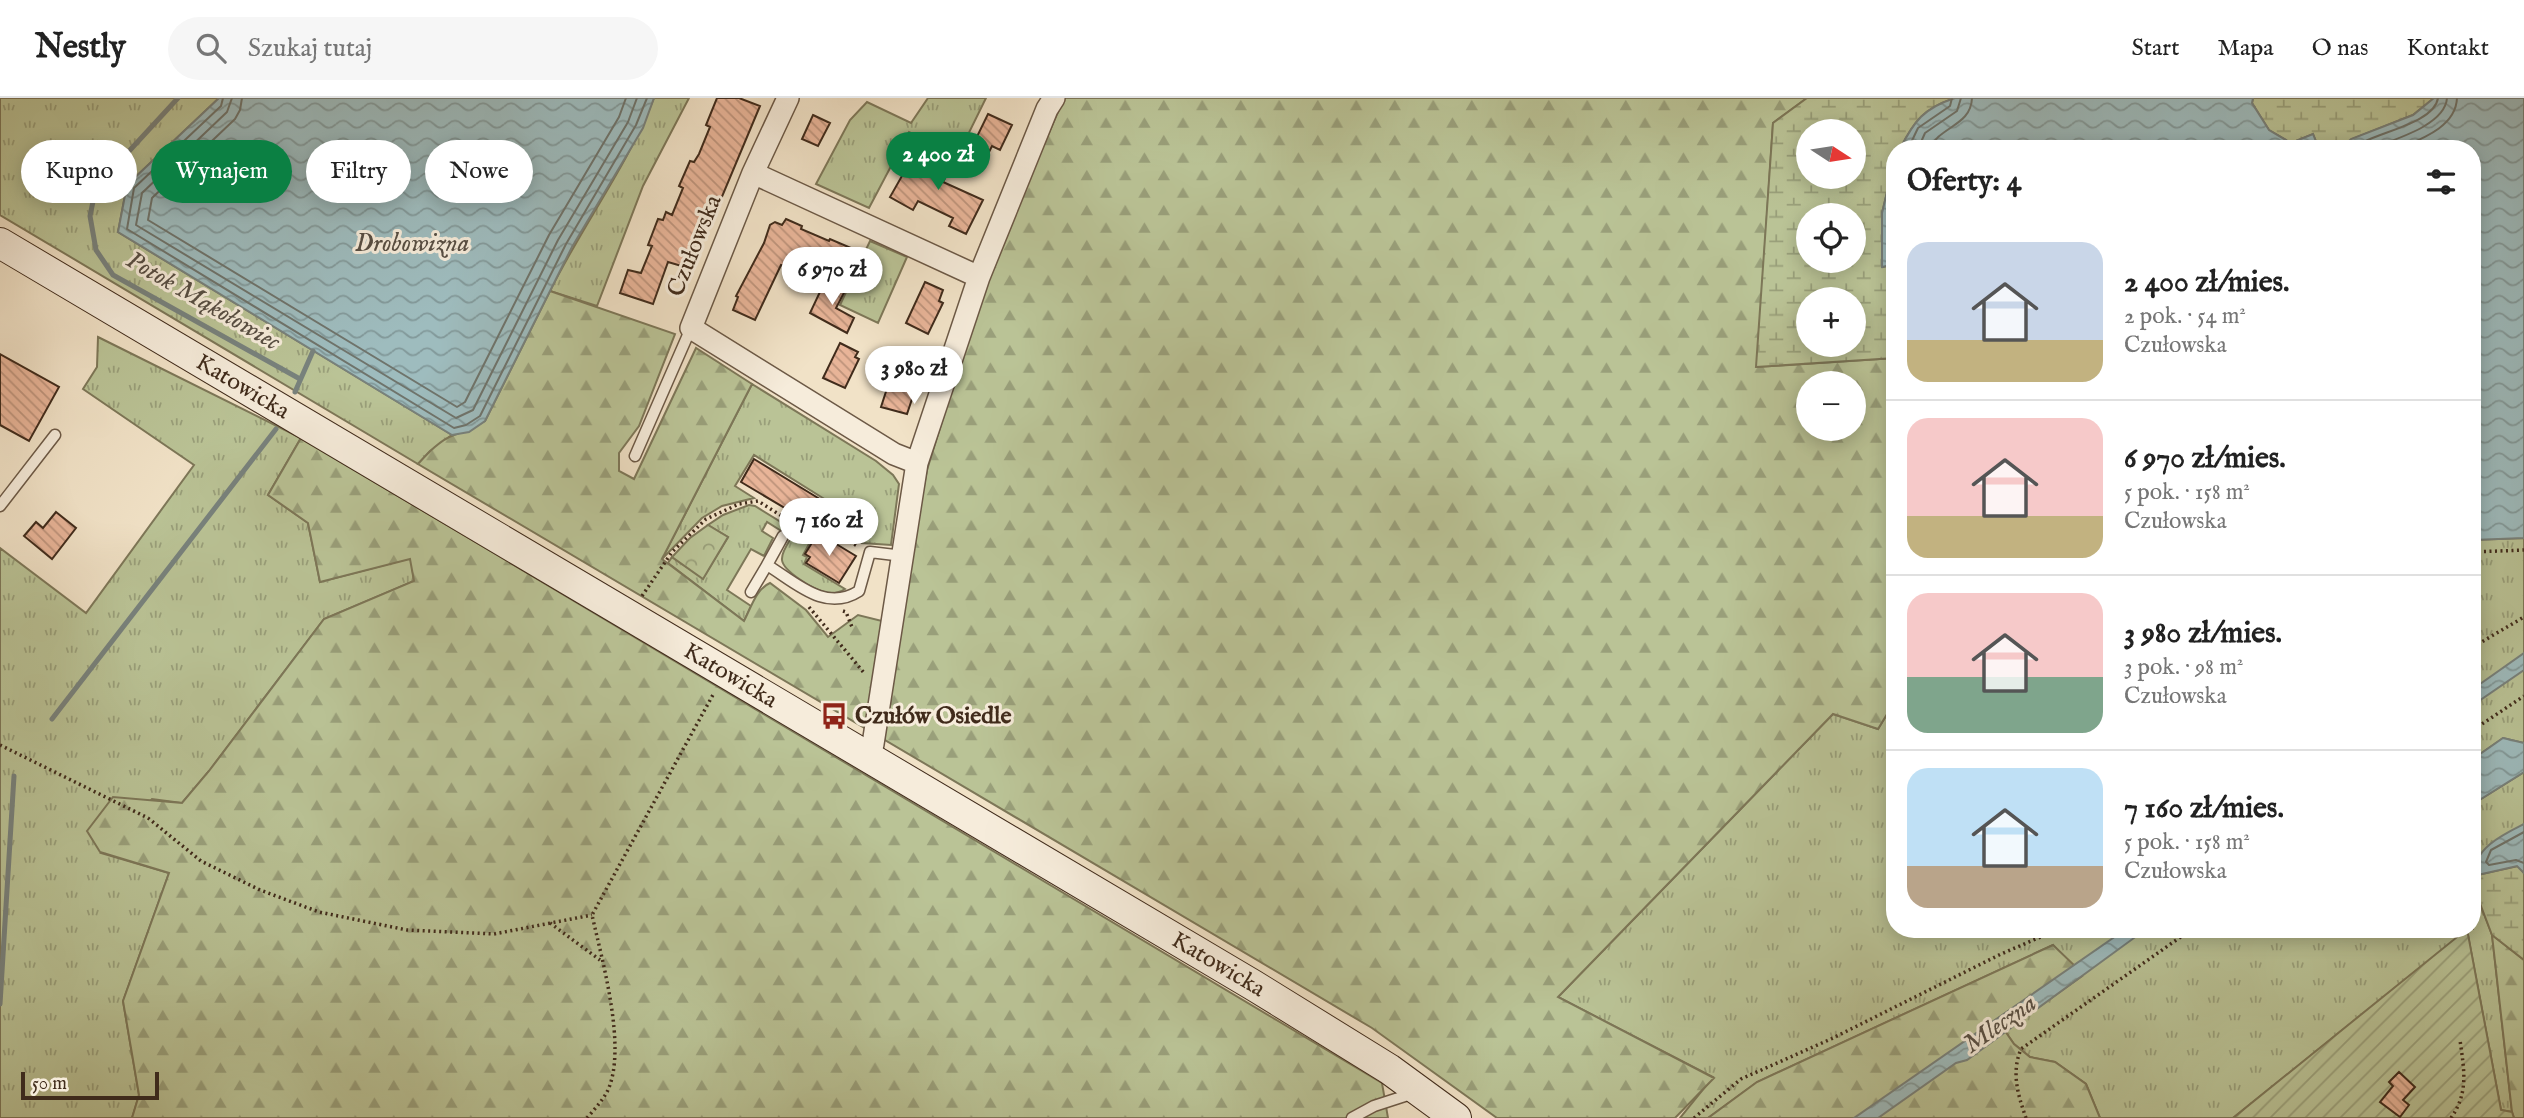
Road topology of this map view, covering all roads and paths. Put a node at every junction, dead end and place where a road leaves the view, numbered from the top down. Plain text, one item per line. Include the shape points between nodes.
1 (788, 98) edge
2 (1044, 102) edge
3 (753, 173) junction
4 (0, 243) edge
5 (979, 277) junction
6 (691, 328) junction
7 (55, 435) dead end
8 (635, 456) dead end
9 (918, 463) junction
10 (0, 506) edge
11 (783, 536) dead end
12 (2524, 550) edge
13 (870, 552) junction
14 (2481, 552) edge
15 (903, 556) junction
16 (767, 565) junction
17 (751, 592) dead end
18 (800, 601) dead end
19 (637, 603) dead end
20 (2524, 617) edge
21 (2481, 642) edge
22 (726, 673) junction
23 (867, 676) dead end
24 (2524, 696) edge
25 (2481, 725) edge
26 (0, 745) edge
27 (869, 758) junction
28 (592, 915) junction
29 (550, 923) junction
30 (2038, 938) edge
31 (2179, 938) edge
32 (602, 961) junction
33 (2460, 1041) dead end
34 (1420, 1091) junction
35 (587, 1118) edge
36 (1352, 1118) edge
37 (1456, 1118) edge
38 (1694, 1118) edge
39 (2026, 1118) edge
40 (2451, 1118) edge

1 - 3 street, Czułowska
2 - 5 street
3 - 5 street
3 - 6 street, Czułowska
4 - 22 main road, Katowicka
5 - 9 street
6 - 8 lane
6 - 9 street, Czułowska via 894,454
7 - 10 lane
9 - 15 street
11 - 16 lane
12 - 14 path
13 - 15 lane
13 - 16 lane via 859,591 831,600
13 - 19 path via 829,530 796,525 758,501 739,504 706,519 672,552
15 - 27 street
16 - 17 lane
18 - 23 path
20 - 21 path
22 - 27 main road, Katowicka
22 - 28 path
24 - 25 path
26 - 29 path via 148,818 201,861 319,912 407,930 494,934
27 - 34 main road, Katowicka via 1276,999
28 - 29 path
28 - 32 path
29 - 32 path
30 - 38 path via 1741,1079
31 - 39 path via 2021,1049 2015,1073
32 - 35 path via 616,1059 607,1091
33 - 40 path via 2465,1081
34 - 36 lane
34 - 37 main road, Katowicka

